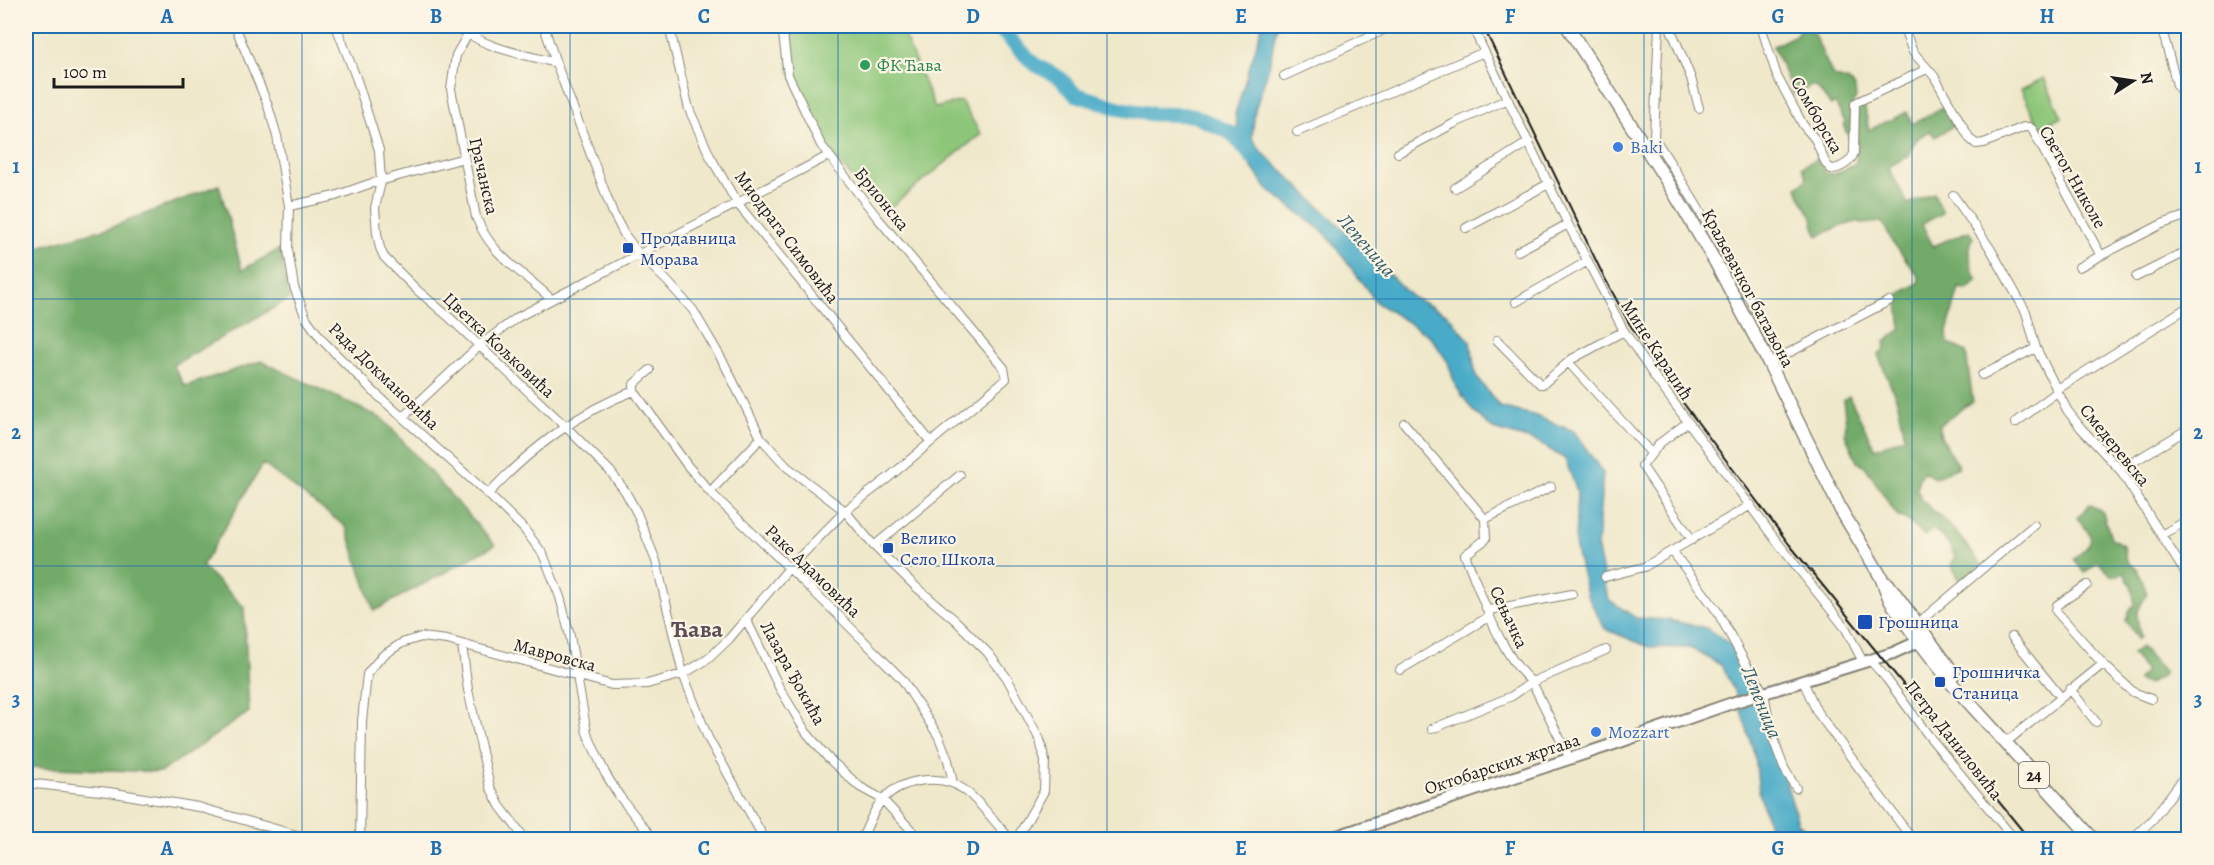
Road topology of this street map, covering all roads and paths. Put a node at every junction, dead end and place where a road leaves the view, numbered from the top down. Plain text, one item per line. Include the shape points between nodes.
1 (235, 26) edge
2 (336, 26) edge
3 (459, 26) edge
4 (544, 26) edge
5 (669, 26) edge
6 (782, 26) edge
7 (1392, 26) edge
8 (1472, 26) edge
9 (1567, 26) edge
10 (1659, 26) edge
11 (1672, 26) edge
12 (1761, 26) edge
13 (1903, 26) edge
14 (2160, 26) edge
15 (468, 34) junction
16 (1484, 52) junction
17 (556, 63) junction
18 (1927, 69) junction
19 (1284, 76) dead end
20 (1508, 99) junction
21 (2188, 103) edge
22 (1699, 108) dead end
23 (1297, 132) dead end
24 (1655, 139) junction
25 (1529, 142) junction
26 (1398, 153) dead end
27 (828, 156) junction
28 (464, 158) junction
29 (1653, 159) junction
30 (381, 182) junction
31 (1550, 183) junction
32 (1455, 188) dead end
33 (1953, 195) dead end
34 (737, 203) junction
35 (289, 206) junction
36 (2188, 215) edge
37 (1568, 224) junction
38 (1466, 228) dead end
39 (2188, 250) edge
40 (1518, 251) dead end
41 (639, 254) junction
42 (2100, 254) junction
43 (1587, 261) junction
44 (2079, 267) dead end
45 (2136, 277) dead end
46 (551, 298) junction
47 (1889, 301) dead end
48 (1516, 302) dead end
49 (2188, 307) edge
50 (1624, 331) junction
51 (1497, 340) dead end
52 (480, 345) junction
53 (2036, 348) junction
54 (1774, 360) junction
55 (1569, 363) junction
56 (1004, 368) joint
57 (650, 370) dead end
58 (1982, 375) dead end
59 (634, 391) junction
60 (2056, 391) junction
61 (403, 417) junction
62 (1688, 422) junction
63 (1404, 423) dead end
64 (2015, 423) dead end
65 (566, 426) junction
66 (2188, 429) edge
67 (761, 438) junction
68 (930, 441) junction
69 (1651, 453) junction
70 (2120, 470) junction
71 (960, 475) dead end
72 (1551, 487) dead end
73 (710, 492) junction
74 (488, 494) junction
75 (1751, 505) junction
76 (845, 510) junction
77 (1485, 519) junction
78 (2188, 520) edge
79 (2034, 525) dead end
80 (2161, 535) junction
81 (1692, 540) junction
82 (874, 546) junction
83 (1673, 552) junction
84 (789, 568) junction
85 (1605, 577) dead end
86 (1881, 577) junction
87 (2188, 577) edge
88 (2087, 585) dead end
89 (1572, 594) dead end
90 (1489, 613) junction
91 (746, 619) junction
92 (1917, 624) junction
93 (2012, 637) dead end
94 (1923, 639) junction
95 (462, 645) junction
96 (1606, 650) dead end
97 (1866, 661) junction
98 (2103, 664) junction
99 (1400, 670) dead end
100 (682, 675) junction
101 (577, 676) junction
102 (1803, 681) junction
103 (1532, 682) junction
104 (2070, 689) junction
105 (1760, 694) junction
106 (2060, 696) junction
107 (2151, 699) dead end
108 (2096, 722) dead end
109 (1432, 729) dead end
110 (2005, 743) junction
111 (1570, 759) junction
112 (2188, 771) edge
113 (26, 783) edge
114 (952, 783) junction
115 (1796, 788) dead end
116 (882, 799) junction
117 (312, 839) edge
118 (360, 840) edge
119 (526, 840) edge
120 (654, 840) edge
121 (765, 840) edge
122 (861, 840) edge
123 (916, 840) edge
124 (1011, 840) edge
125 (1016, 840) edge
126 (1325, 840) edge
127 (1912, 840) edge
128 (2015, 840) edge
129 (2094, 840) edge
130 (2131, 840) edge

1 - 35 street, Рада Докмановића via 271,114
2 - 30 street, Цветка Кољковића via 379,150
3 - 15 street
4 - 17 street
5 - 34 street, Миодрага Симовића via 689,109
6 - 27 street, Брионска via 788,75
7 - 19 street
8 - 16 street, Мине Караџић
9 - 29 main road, Краљевачког батаљона / 24
10 - 11 street
10 - 24 street
11 - 22 street
12 - 18 street, Сомборска via 1777,76 1831,169 1852,160 1855,103
13 - 18 street, Светог Николе via 1913,52
14 - 21 street via 2177,85
15 - 17 street
15 - 28 street, Грачанска via 456,55 451,89
16 - 20 street, Мине Караџић
16 - 23 street
17 - 41 street via 613,213
18 - 42 street, Светог Николе via 1976,144 2024,127 2032,129
20 - 25 street, Мине Караџић
20 - 26 street
24 - 29 street
24 - 54 street via 1749,294
25 - 31 street, Мине Караџић
25 - 32 street
27 - 34 street
27 - 56 street, Брионска
28 - 30 street
28 - 46 street, Грачанска via 476,218 484,236 504,260
29 - 54 main road, Краљевачког батаљона / 24
30 - 35 street
30 - 52 street, Цветка Кољковића via 375,208 384,257
31 - 37 street, Мине Караџић
31 - 38 street
33 - 53 street, Смедеревска via 1990,248 2026,312
34 - 41 street
34 - 68 street, Миодрага Симовића
35 - 61 street, Рада Докмановића via 288,250 294,287 306,318 322,340
36 - 42 street
37 - 40 street
37 - 43 street, Мине Караџић
39 - 45 street
41 - 46 street
41 - 67 street via 693,310
42 - 44 street
43 - 48 street
43 - 50 street, Мине Караџић
46 - 52 street
47 - 54 street
49 - 60 street
50 - 55 street
50 - 62 street, Мине Караџић
51 - 55 street via 1540,384
52 - 61 street
52 - 65 street, Цветка Кољковића
53 - 58 street
53 - 60 street, Смедеревска
54 - 86 main road, Краљевачког батаљона / 24 via 1841,510
55 - 69 street
56 - 68 street, Мавровска via 1006,379
57 - 59 street via 634,384
59 - 65 street
59 - 73 street, Раке Адамовића
60 - 64 street
60 - 70 street, Смедеревска via 2081,428
61 - 74 street, Рада Докмановића
62 - 69 street
62 - 75 street, Мине Караџић
63 - 77 street
65 - 74 street via 522,460
65 - 100 street, Цветка Кољковића via 610,471 637,513 656,561
66 - 70 street
67 - 73 street
67 - 76 street via 787,467
68 - 76 street, Мавровска
69 - 81 street via 1642,466
70 - 80 street, Смедеревска
71 - 82 street
72 - 77 street
73 - 84 street, Раке Адамовића
74 - 101 street, Рада Докмановића via 543,554 560,597
75 - 81 street
75 - 97 street, Мине Караџић
76 - 82 street
76 - 84 street, Мавровска
77 - 90 street, Сењачка via 1486,539 1465,555
78 - 80 street
79 - 92 street
80 - 87 street, Смедеревска
81 - 83 street
82 - 125 street via 988,653 1007,678 1040,740 1046,760 1044,791
83 - 85 street via 1644,567
83 - 105 street via 1717,611
84 - 91 street, Мавровска
84 - 114 street, Раке Адамовића via 902,679 939,737
86 - 92 main road, Краљевачког батаљона / 24
86 - 94 main road, Краљевачког батаљона / 24 via 1890,600
88 - 98 street via 2057,605 2056,611
89 - 90 street
90 - 99 street
90 - 103 street, Сењачка via 1508,654
91 - 100 street, Мавровска via 708,659
91 - 116 street, Лазара Ђокића via 806,732 828,759
92 - 94 main road, Краљевачког батаљона / 24
93 - 106 street
94 - 97 street, Октобарских жртава
94 - 110 main road, Краљевачког батаљона / 24 via 1953,685
95 - 101 street, Мавровска
95 - 118 street, Мавровска via 421,637 402,642 382,656 367,674 362,721
95 - 119 street via 490,787
96 - 103 street
97 - 102 street, Октобарских жртава
97 - 128 street, Петра Даниловића via 1886,678
98 - 104 street
98 - 107 street via 2133,692
100 - 101 street, Мавровска via 627,685
100 - 121 street, Цветка Кољковића via 708,738
101 - 120 street, Рада Докмановића via 587,733 605,773
102 - 105 street, Октобарских жртава
102 - 127 street via 1817,712
103 - 109 street via 1512,696
103 - 111 street, Сењачка
104 - 106 street
104 - 108 street
105 - 111 street, Октобарских жртава
105 - 115 street via 1784,768
106 - 110 street
110 - 129 main road, Краљевачког батаљона / 24
111 - 126 street, Октобарских жртава
112 - 130 street via 2153,819
113 - 117 street via 198,807
114 - 116 street via 921,780 901,786
114 - 124 street via 965,790
116 - 122 street
116 - 123 street, Лазара Ђокића via 915,834

